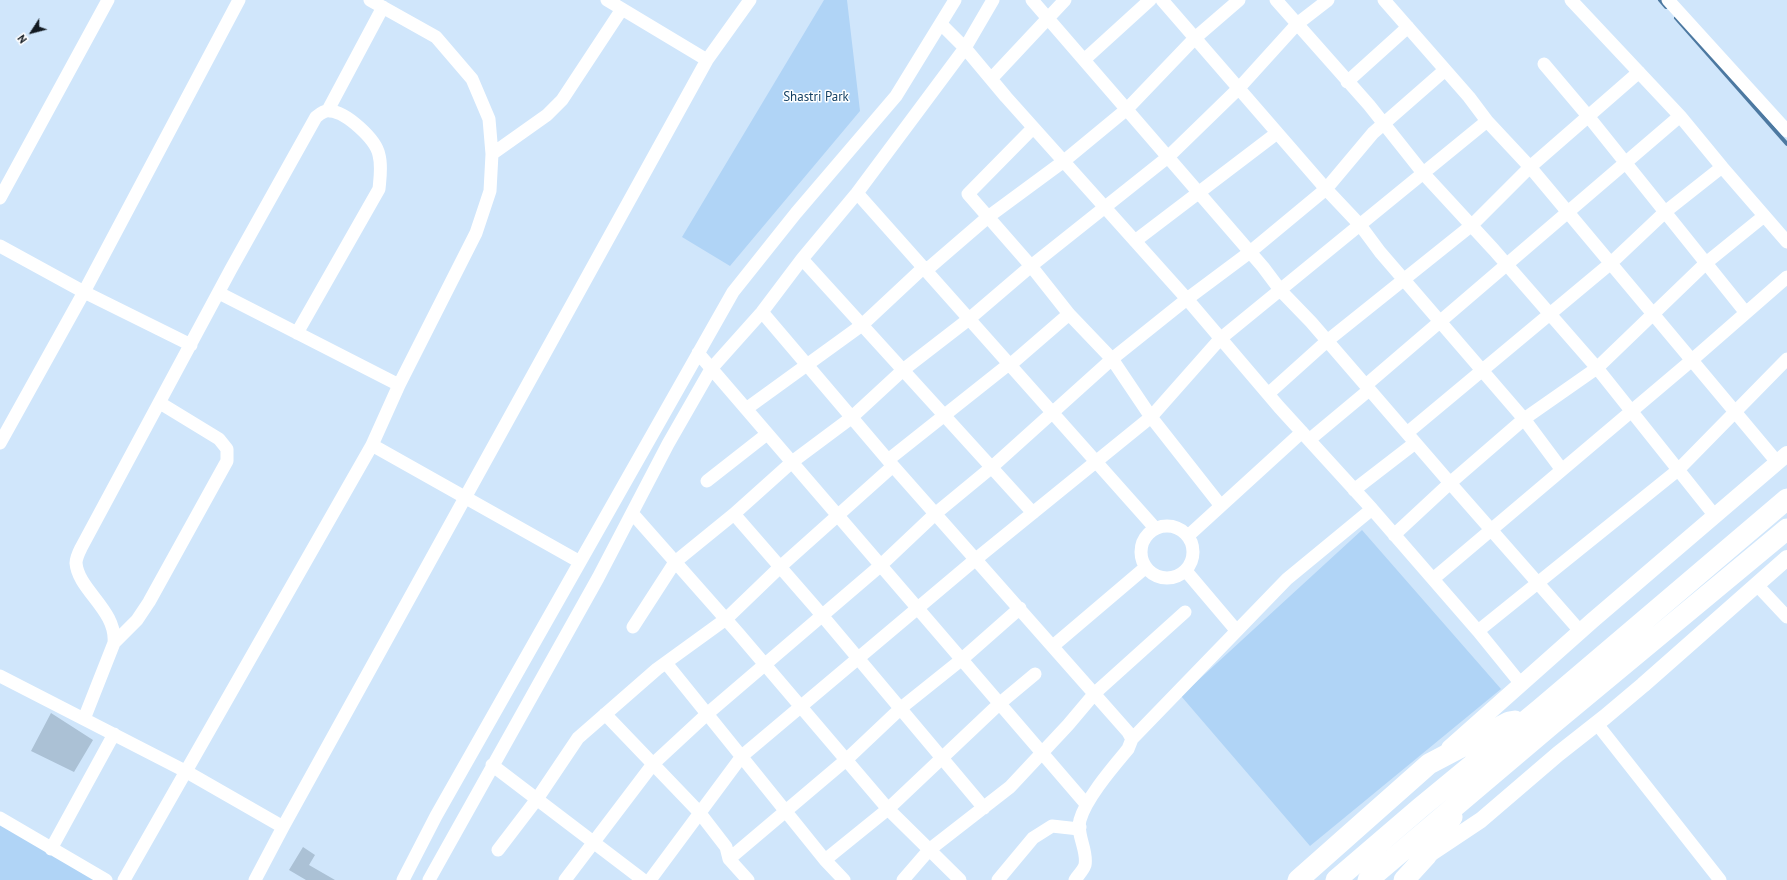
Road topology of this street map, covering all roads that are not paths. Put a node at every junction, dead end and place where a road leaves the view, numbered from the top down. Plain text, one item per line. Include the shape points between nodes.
1 (108, 0) edge
2 (239, 0) edge
3 (370, 0) edge
4 (607, 0) edge
5 (750, 0) edge
6 (956, 0) edge
7 (994, 0) edge
8 (1032, 0) edge
9 (1065, 0) edge
10 (1150, 0) edge
11 (1162, 0) edge
12 (1239, 0) edge
13 (1276, 0) edge
14 (1328, 0) edge
15 (1384, 0) edge
16 (1571, 0) edge
17 (1668, 0) edge
18 (384, 7) junction
19 (622, 9) junction
20 (1048, 18) junction
21 (941, 24) junction
22 (1297, 24) junction
23 (1408, 27) junction
24 (1195, 38) junction
25 (965, 48) junction
26 (707, 60) junction
27 (1084, 60) junction
28 (1544, 64) dead end
29 (1445, 70) junction
30 (1639, 72) junction
31 (991, 79) junction
32 (1347, 82) junction
33 (1239, 88) junction
34 (1127, 109) junction
35 (328, 110) junction
36 (1588, 116) junction
37 (1680, 116) junction
38 (1487, 121) junction
39 (1383, 124) junction
40 (1033, 128) junction
41 (1787, 131) edge
42 (1277, 133) junction
43 (492, 154) junction
44 (1168, 157) junction
45 (1064, 161) junction
46 (1625, 163) junction
47 (1530, 167) junction
48 (1722, 167) junction
49 (1423, 173) junction
50 (1326, 190) junction
51 (1200, 193) junction
52 (857, 194) junction
53 (0, 198) edge
54 (1105, 208) junction
55 (1568, 212) junction
56 (1665, 212) junction
57 (1764, 216) junction
58 (988, 217) junction
59 (1360, 225) junction
60 (1472, 225) junction
61 (1135, 242) junction
62 (1787, 242) edge
63 (0, 246) edge
64 (1250, 252) junction
65 (802, 259) junction
66 (1611, 263) junction
67 (1706, 263) junction
68 (1507, 265) junction
69 (1031, 266) junction
70 (923, 268) junction
71 (1787, 277) edge
72 (1404, 279) junction
73 (1281, 291) junction
74 (84, 292) junction
75 (219, 293) junction
76 (1187, 299) junction
77 (762, 312) junction
78 (1746, 313) junction
79 (1069, 314) junction
80 (1653, 314) junction
81 (1550, 315) junction
82 (969, 320) junction
83 (1440, 321) junction
84 (862, 325) junction
85 (297, 333) junction
86 (1220, 339) junction
87 (1327, 341) junction
88 (191, 345) junction
89 (698, 353) junction
90 (1112, 359) junction
91 (1787, 359) edge
92 (1692, 360) junction
93 (1009, 364) junction
94 (807, 365) junction
95 (1597, 368) junction
96 (711, 369) junction
97 (903, 370) junction
98 (1483, 371) junction
99 (399, 385) junction
100 (1368, 388) junction
101 (1268, 394) junction
102 (160, 403) junction
103 (746, 410) junction
104 (1735, 411) junction
105 (1631, 412) junction
106 (1052, 413) junction
107 (944, 415) junction
108 (1151, 417) junction
109 (851, 418) junction
110 (1524, 418) junction
111 (767, 434) junction
112 (1305, 436) junction
113 (1411, 438) junction
114 (0, 443) edge
115 (372, 445) junction
116 (1782, 458) edge
117 (792, 462) junction
118 (1096, 462) junction
119 (890, 463) junction
120 (992, 468) junction
121 (1562, 470) junction
122 (1678, 470) junction
123 (707, 481) dead end
124 (1450, 483) junction
125 (1354, 490) junction
126 (465, 497) junction
127 (1787, 499) edge
128 (1221, 506) junction
129 (1372, 510) junction
130 (632, 513) junction
131 (1034, 513) junction
132 (734, 514) junction
133 (935, 514) junction
134 (837, 516) junction
135 (1714, 516) junction
136 (1155, 528) junction
137 (1787, 529) edge
138 (1490, 530) junction
139 (1394, 535) junction
140 (1188, 536) junction
141 (1787, 558) edge
142 (976, 559) junction
143 (580, 562) junction
144 (675, 562) junction
145 (880, 566) junction
146 (780, 567) junction
147 (1146, 567) junction
148 (1186, 570) junction
149 (1433, 579) junction
150 (1537, 582) junction
151 (1756, 584) junction
152 (917, 608) junction
153 (1020, 608) junction
154 (1185, 612) dead end
155 (822, 615) junction
156 (1787, 617) edge
157 (726, 619) junction
158 (633, 627) dead end
159 (1236, 630) junction
160 (1478, 631) junction
161 (1580, 631) junction
162 (114, 643) junction
163 (1053, 646) junction
164 (858, 658) junction
165 (961, 660) junction
166 (666, 663) junction
167 (765, 664) junction
168 (1035, 674) dead end
169 (0, 676) edge
170 (1521, 684) junction
171 (1095, 693) junction
172 (999, 704) junction
173 (801, 707) junction
174 (901, 708) junction
175 (605, 714) junction
176 (708, 714) junction
177 (1529, 718) junction
178 (84, 719) junction
179 (1596, 724) junction
180 (114, 734) junction
181 (1132, 739) junction
182 (1042, 752) junction
183 (742, 756) junction
184 (943, 757) junction
185 (846, 760) junction
186 (492, 764) junction
187 (653, 764) junction
188 (1429, 764) junction
189 (186, 772) junction
190 (537, 799) junction
191 (1463, 799) junction
192 (1086, 804) junction
193 (984, 808) junction
194 (888, 809) junction
195 (786, 811) junction
196 (699, 812) junction
197 (0, 818) edge
198 (283, 827) junction
199 (1079, 828) junction
200 (594, 843) junction
201 (51, 849) junction
202 (498, 850) dead end
203 (929, 850) junction
204 (1426, 856) junction
205 (729, 859) junction
206 (826, 860) junction
207 (106, 880) edge
208 (124, 880) edge
209 (255, 880) edge
210 (403, 880) edge
211 (429, 880) edge
212 (565, 880) edge
213 (643, 880) edge
214 (650, 880) edge
215 (748, 880) edge
216 (844, 880) edge
217 (903, 880) edge
218 (960, 880) edge
219 (998, 880) edge
220 (1075, 880) edge
221 (1298, 880) edge
222 (1336, 880) edge
223 (1368, 880) edge
224 (1404, 880) edge
225 (1720, 880) edge

1 - 53 street
2 - 74 street
3 - 18 street
4 - 19 street
5 - 26 street
6 - 21 street
7 - 25 street
8 - 20 street
9 - 20 street
10 - 27 street
11 - 24 street
12 - 24 street
13 - 22 street
14 - 22 street
15 - 23 street
16 - 30 street
17 - 41 street
18 - 35 street
18 - 43 street via 436,37 472,80 489,119
19 - 26 street
19 - 43 street via 562,100 547,116
20 - 27 street
20 - 31 street
21 - 25 street
21 - 89 street via 896,96 796,213 733,292
22 - 32 street
22 - 33 street
23 - 29 street
23 - 32 street
24 - 33 street
24 - 34 street
25 - 31 street
25 - 52 street
26 - 126 street
27 - 34 street
28 - 36 street
29 - 38 street
29 - 39 street
30 - 36 street
30 - 37 street
31 - 40 street
32 - 39 street
33 - 42 street
33 - 44 street
34 - 44 street
34 - 45 street
35 - 75 street via 316,118
35 - 85 street via 364,130 380,156 380,178 378,189
36 - 46 street
36 - 47 street
37 - 46 street
37 - 48 street
38 - 47 street
38 - 49 street
39 - 49 street
39 - 50 street
40 - 45 street
40 - 58 street via 968,194
42 - 50 street
42 - 51 street
43 - 99 street via 490,191 476,233
44 - 51 street
44 - 54 street
45 - 54 street
45 - 58 street
46 - 55 street
46 - 56 street
47 - 55 street
47 - 60 street
48 - 56 street
48 - 57 street
49 - 59 street
49 - 60 street
50 - 59 street
50 - 64 street
51 - 61 street
51 - 64 street
52 - 65 street
52 - 70 street
54 - 61 street
54 - 69 street
55 - 66 street
55 - 68 street
56 - 66 street
56 - 67 street
57 - 62 street
57 - 67 street
58 - 69 street
58 - 70 street via 930,268
59 - 72 street
59 - 73 street
60 - 68 street
60 - 72 street
61 - 76 street
63 - 74 street
64 - 73 street
64 - 76 street
65 - 77 street
65 - 84 street
66 - 80 street
66 - 81 street
67 - 78 street
67 - 80 street
68 - 81 street
68 - 83 street
69 - 79 street
69 - 82 street
70 - 82 street
70 - 84 street
71 - 78 street
72 - 83 street
72 - 87 street
73 - 86 street
73 - 87 street
74 - 88 street
74 - 114 street
75 - 85 street
75 - 88 street
76 - 86 street
76 - 90 street
77 - 94 street
77 - 96 street
78 - 92 street
79 - 90 street
79 - 93 street
80 - 92 street
80 - 95 street
81 - 95 street
81 - 98 street
82 - 93 street
82 - 97 street
83 - 98 street
83 - 100 street
84 - 94 street
84 - 97 street
85 - 99 street
86 - 101 street
86 - 108 street
87 - 100 street
87 - 101 street
88 - 102 street
89 - 96 street
89 - 143 street
90 - 106 street
90 - 108 street
91 - 104 street
92 - 104 street
92 - 105 street
93 - 106 street
93 - 107 street
94 - 103 street
94 - 109 street
95 - 105 street
95 - 110 street
96 - 103 street
96 - 130 street
97 - 107 street
97 - 109 street
98 - 110 street
98 - 113 street
99 - 115 street
100 - 112 street
100 - 113 street
101 - 112 street
102 - 162 street via 81,548 76,562 80,575 108,617 114,634
102 - 162 street via 219,439 227,449 227,461 149,602 137,620
103 - 111 street
104 - 116 street
104 - 122 street
105 - 121 street
105 - 122 street
106 - 118 street
106 - 120 street
107 - 119 street
107 - 120 street
108 - 118 street
108 - 128 street
109 - 117 street
109 - 119 street
110 - 121 street
110 - 124 street
111 - 117 street
111 - 123 street
112 - 125 street
112 - 128 street
113 - 124 street
113 - 125 street
115 - 126 street
115 - 189 street
116 - 135 street
117 - 132 street
117 - 134 street
118 - 131 street
118 - 136 street
119 - 133 street
119 - 134 street
120 - 131 street
120 - 133 street
121 - 138 street
122 - 135 street
122 - 150 street
124 - 138 street
124 - 139 street
125 - 129 street
126 - 143 street
126 - 198 street
127 - 177 highway
128 - 140 street
129 - 139 street
129 - 159 street via 1287,579
130 - 144 street
130 - 186 street
131 - 142 street
132 - 144 street
132 - 146 street
133 - 142 street
133 - 145 street
134 - 145 street
134 - 146 street
135 - 161 street
136 - 140 street via 1170,525
136 - 147 street via 1142,546
137 - 191 highway
138 - 149 street
138 - 150 street
139 - 149 street
140 - 148 street via 1192,543 1193,557
141 - 151 street
142 - 152 street
142 - 153 street
143 - 210 street via 436,816
144 - 157 street
144 - 158 street
145 - 152 street
145 - 155 street
146 - 155 street
146 - 157 street
147 - 148 street via 1165,578 1180,575
147 - 163 street
148 - 159 street
149 - 160 street
150 - 160 street
150 - 161 street
151 - 156 street
151 - 179 street via 1644,685
152 - 164 street
152 - 165 street
153 - 163 street
153 - 165 street
154 - 171 street
155 - 164 street
155 - 167 street
157 - 166 street
157 - 167 street
159 - 181 street
160 - 170 street
161 - 170 street
162 - 178 street
163 - 171 street
164 - 173 street
164 - 174 street
165 - 172 street
165 - 174 street
166 - 175 street
166 - 176 street
167 - 173 street
167 - 176 street
168 - 172 street
169 - 178 street
170 - 188 street
171 - 181 street via 1122,723
171 - 182 street
172 - 182 street
172 - 184 street
173 - 183 street
173 - 185 street
174 - 184 street
174 - 185 street
175 - 187 street
175 - 190 street via 578,738
176 - 183 street
176 - 187 street
177 - 188 highway via 1509,722
177 - 222 highway
178 - 180 street
179 - 204 street via 1481,820
179 - 225 street
180 - 189 street
180 - 201 street
181 - 192 street via 1128,749
182 - 192 street
182 - 193 street via 1010,787
183 - 195 street
183 - 196 street
184 - 193 street
184 - 194 street
185 - 194 street
185 - 195 street
186 - 190 street
186 - 211 street
187 - 196 street
187 - 200 street
188 - 221 highway
189 - 198 street
189 - 208 street
190 - 200 street
190 - 202 street
191 - 204 highway
191 - 223 highway
192 - 199 street
193 - 203 street
194 - 203 street
194 - 206 street
195 - 205 street
195 - 206 street
196 - 205 street via 726,847
196 - 214 street
197 - 201 street
198 - 209 street
199 - 219 street via 1052,826 1033,838
199 - 220 street via 1085,864
200 - 212 street
200 - 213 street
201 - 207 street
203 - 217 street
203 - 218 street
204 - 224 highway
205 - 215 street
206 - 216 street

